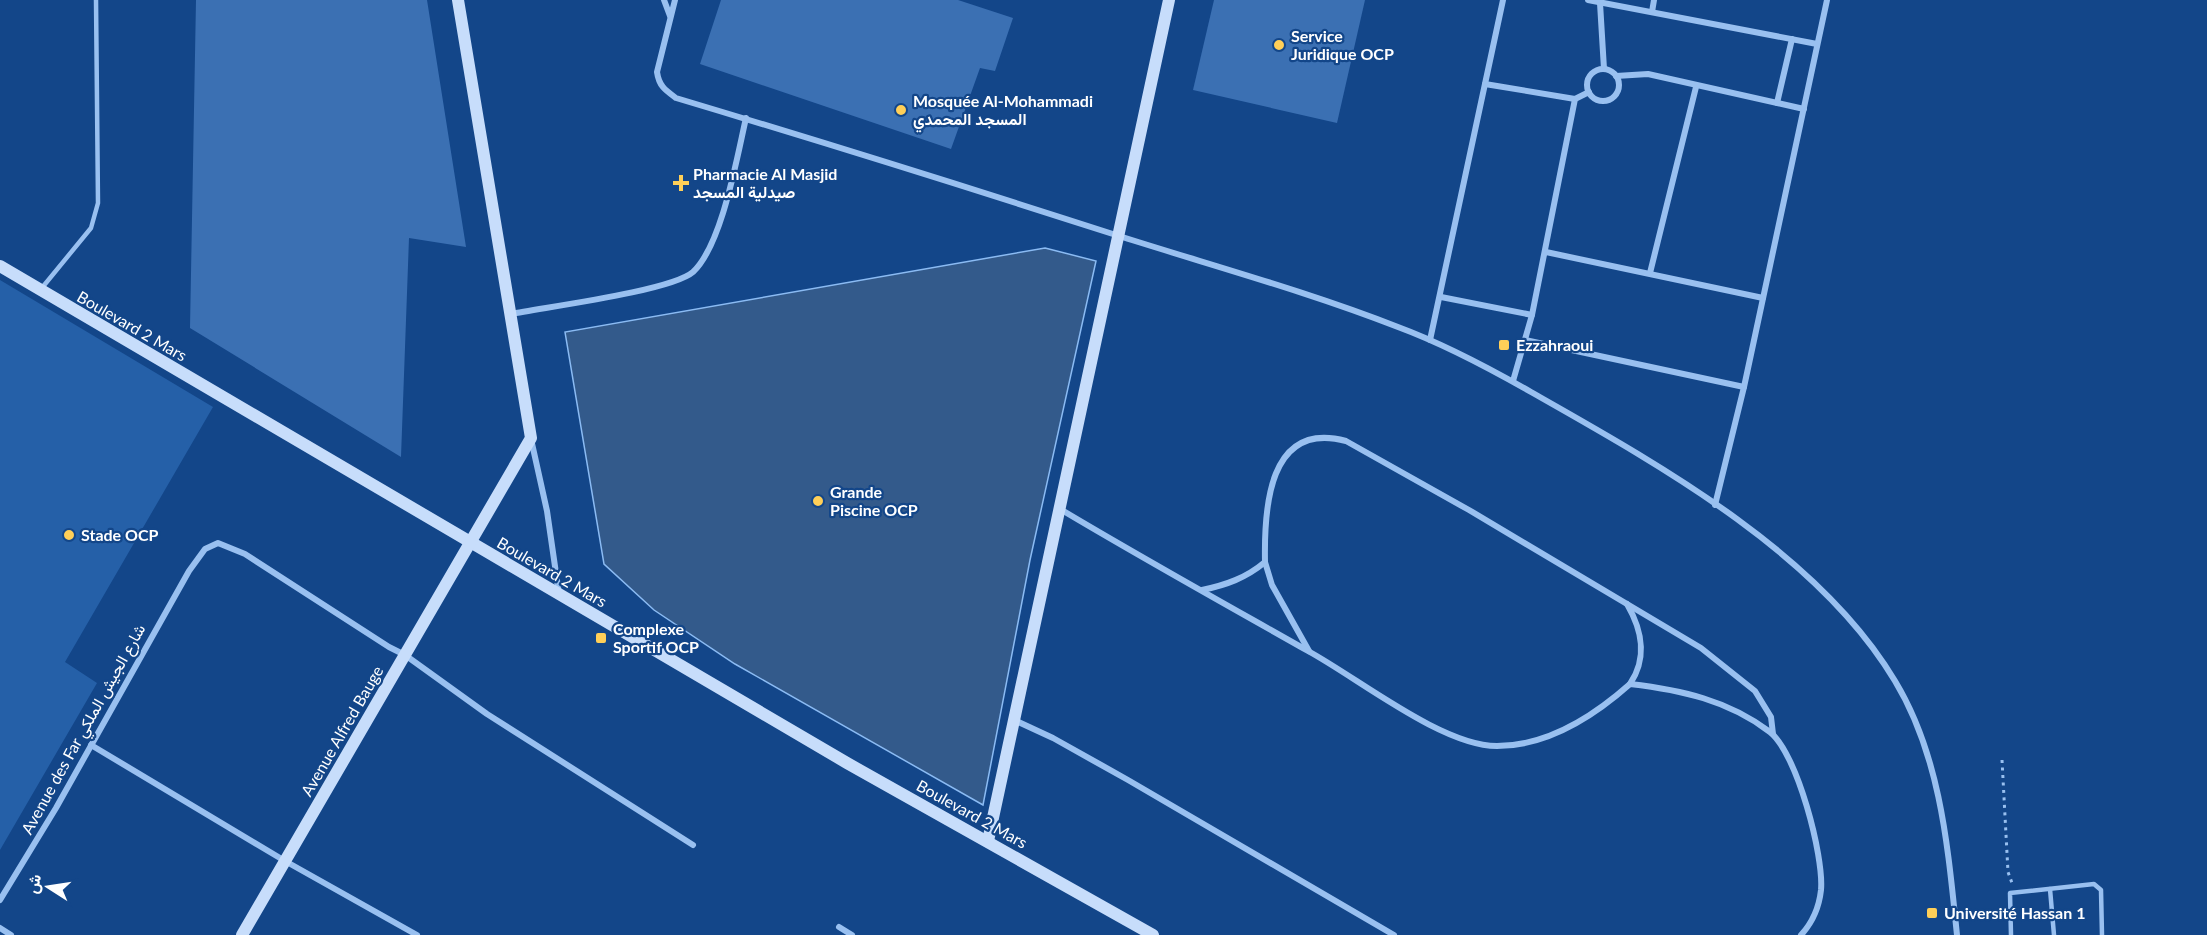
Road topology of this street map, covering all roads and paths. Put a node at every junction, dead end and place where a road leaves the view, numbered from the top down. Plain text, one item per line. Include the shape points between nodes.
1 (96, 0) edge
2 (458, 0) edge
3 (664, 0) edge
4 (675, 0) edge
5 (1169, 0) edge
6 (1503, 0) edge
7 (1588, 0) edge
8 (1654, 0) edge
9 (1827, 0) edge
10 (1600, 3) junction
11 (1652, 12) junction
12 (670, 16) junction
13 (1792, 39) junction
14 (1817, 44) junction
15 (1604, 69) junction
16 (1616, 76) junction
17 (1485, 84) junction
18 (1695, 87) junction
19 (1589, 92) junction
20 (1575, 99) junction
21 (1777, 103) junction
22 (1804, 109) junction
23 (746, 118) junction
24 (1120, 236) junction
25 (1546, 252) junction
26 (0, 266) edge
27 (1650, 273) junction
28 (40, 292) junction
29 (1441, 297) junction
30 (1763, 298) junction
31 (511, 314) junction
32 (1532, 315) junction
33 (1525, 339) junction
34 (1430, 340) junction
35 (1513, 381) junction
36 (1744, 387) junction
37 (531, 438) junction
38 (1715, 505) junction
39 (1060, 509) junction
40 (470, 543) junction
41 (1265, 562) junction
42 (1201, 590) junction
43 (560, 594) junction
44 (1626, 602) junction
45 (1310, 651) junction
46 (405, 655) junction
47 (1630, 684) junction
48 (1014, 720) junction
49 (1773, 734) junction
50 (91, 745) junction
51 (2002, 760) dead end
52 (988, 841) junction
53 (693, 845) dead end
54 (285, 861) junction
55 (2019, 885) dead end
56 (2050, 889) junction
57 (0, 900) edge
58 (839, 927) dead end
59 (0, 928) edge
60 (11, 935) edge
61 (243, 935) edge
62 (417, 935) edge
63 (852, 935) edge
64 (1153, 935) edge
65 (1394, 935) edge
66 (1801, 935) edge
67 (1957, 935) edge
68 (2011, 935) edge
69 (2054, 935) edge
70 (2102, 935) edge

1 - 28 lane via 99,203 91,228
2 - 31 street
3 - 12 street
4 - 12 street
5 - 24 street
6 - 17 street
7 - 10 street
8 - 11 street
9 - 14 street
10 - 11 street
10 - 15 street
11 - 13 street
12 - 23 street via 657,72 663,89 676,98
13 - 14 street
13 - 21 street
14 - 22 street
15 - 16 street
15 - 19 street via 1590,76
16 - 18 street via 1648,74
16 - 19 street via 1619,88 1610,100 1598,100
17 - 20 street
17 - 29 street
18 - 21 street
18 - 27 street
19 - 20 street
20 - 25 street
21 - 22 street
22 - 30 street
23 - 24 street
23 - 31 street via 714,238 693,272 658,287
24 - 34 street via 1355,311
24 - 39 street
25 - 27 street
25 - 32 street
26 - 28 street, Boulevard 2 Mars
27 - 30 street
28 - 40 street, Boulevard 2 Mars
29 - 32 street
29 - 34 street
30 - 36 street
31 - 37 street
32 - 33 street
33 - 35 street
33 - 36 street
34 - 35 street
35 - 38 street
36 - 38 street
37 - 40 street, Avenue Alfred Bauge
37 - 43 street
38 - 67 street via 1798,567 1869,642 1898,686 1935,782 1943,816
39 - 42 street
39 - 48 street
40 - 43 street, Boulevard 2 Mars
40 - 46 street, Avenue Alfred Bauge
41 - 42 street via 1244,577
41 - 44 street via 1268,509 1278,466 1305,440 1332,438 1364,451
41 - 45 street via 1276,593
42 - 45 street
43 - 52 street, Boulevard 2 Mars
44 - 47 street via 1640,631 1642,648 1639,668
44 - 49 street via 1701,648 1743,680 1764,703
45 - 47 street via 1449,735 1494,746 1533,740 1589,717
46 - 50 street, Avenue des Far شارع الجيش الملكي via 228,545 211,545 189,571
46 - 53 street, Avenue des Far شارع الجيش الملكي via 487,714
46 - 54 street, Avenue Alfred Bauge
47 - 49 street via 1667,688 1712,700
48 - 52 street
48 - 65 street via 1148,791
49 - 66 street via 1796,774 1819,860 1821,890 1816,912
50 - 54 street
50 - 57 street, Avenue des Far شارع الجيش الملكي
51 - 55 path via 2008,878
52 - 64 street, Boulevard 2 Mars
54 - 61 street, Avenue Alfred Bauge
54 - 62 street
56 - 68 lane via 2010,893
56 - 69 lane
56 - 70 lane via 2098,886
58 - 63 street
59 - 60 street

